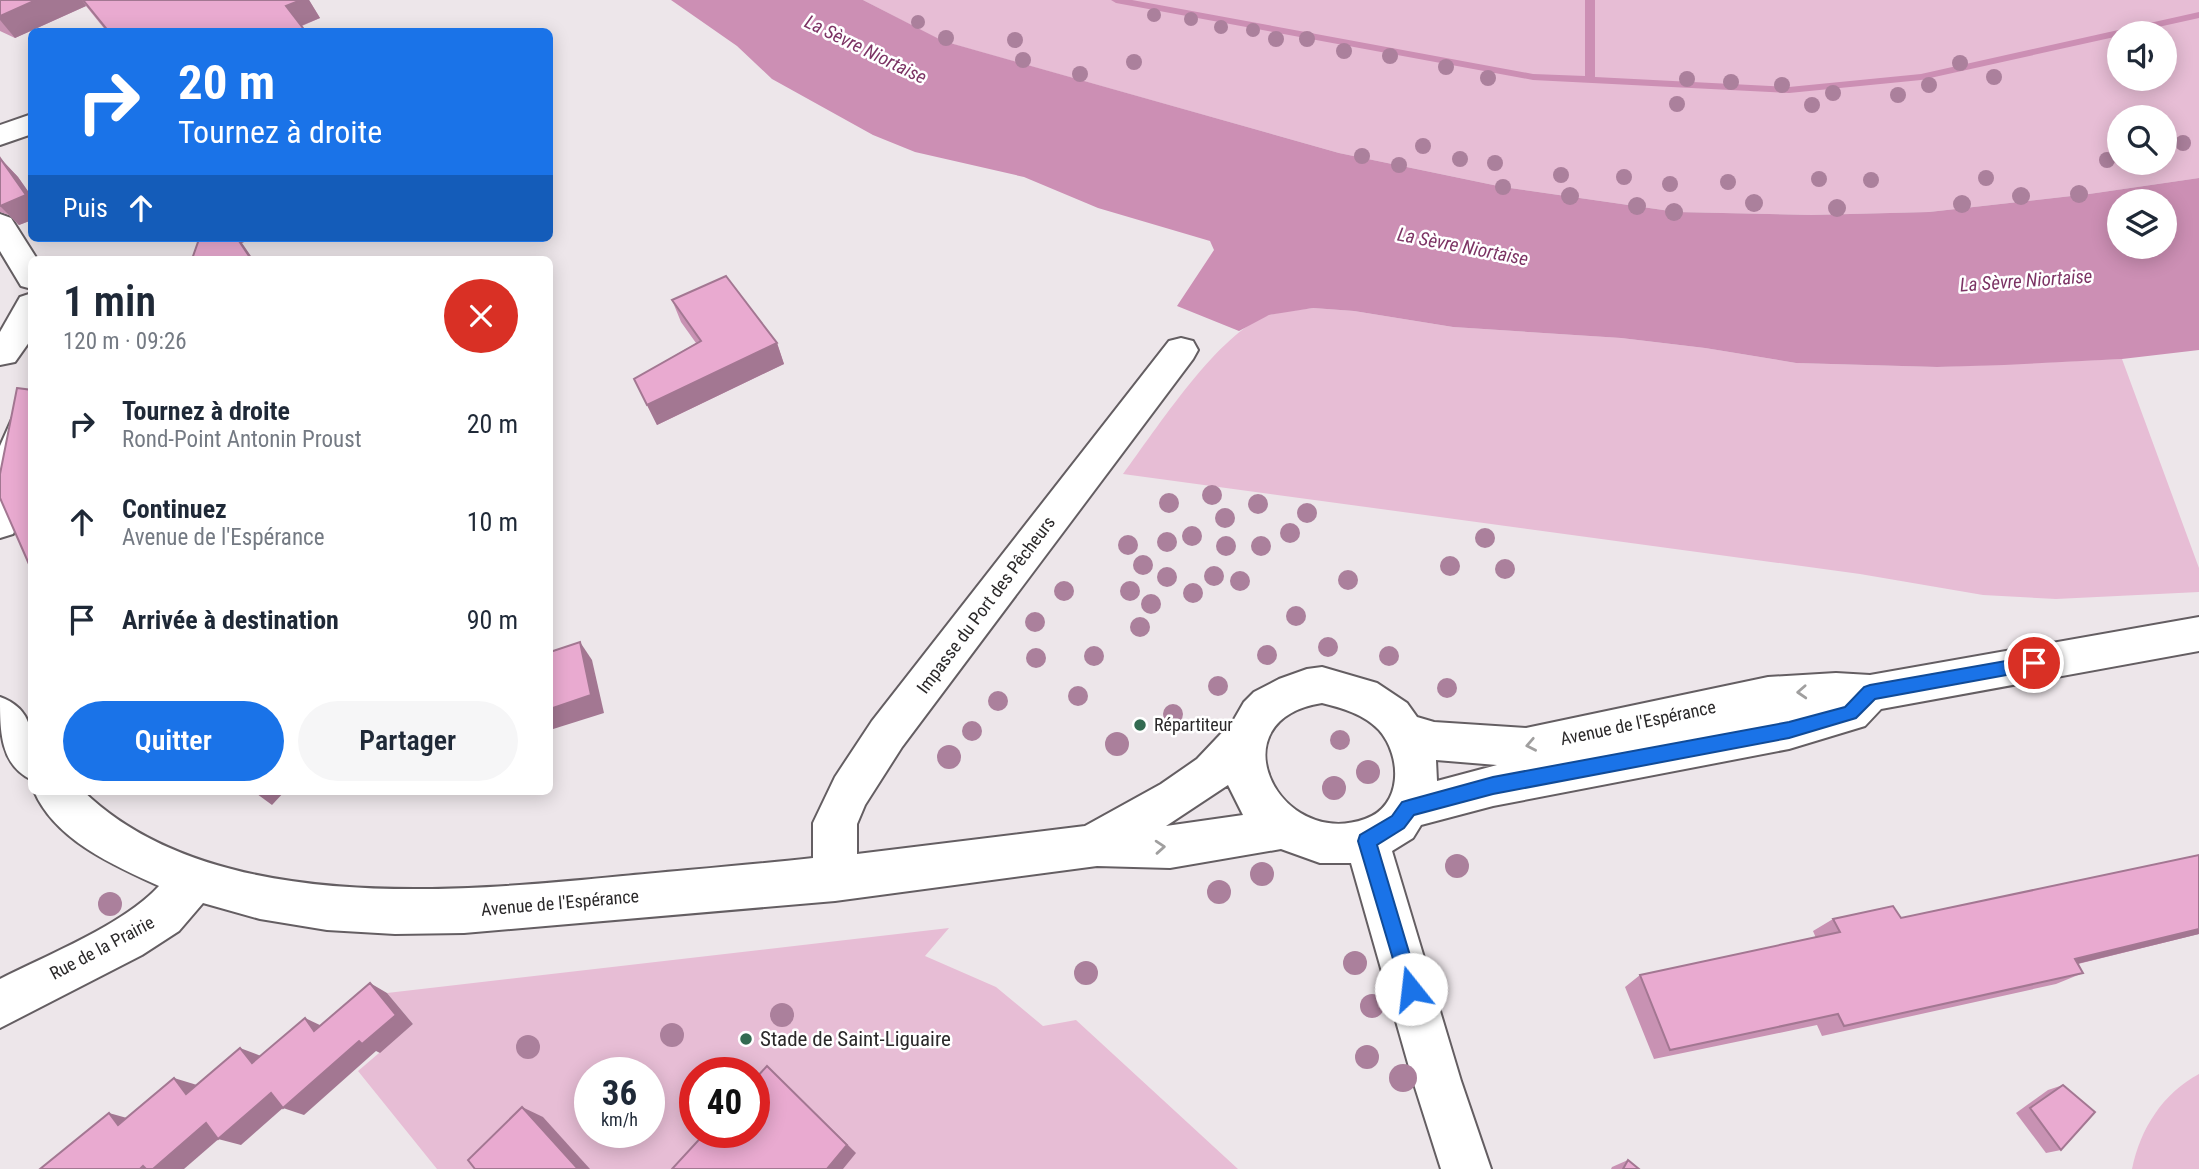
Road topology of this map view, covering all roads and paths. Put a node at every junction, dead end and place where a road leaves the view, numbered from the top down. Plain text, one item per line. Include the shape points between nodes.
1 (28, 124) edge
2 (0, 136) edge
3 (0, 225) edge
4 (28, 271) edge
5 (28, 316) edge
6 (1181, 350) dead end
7 (12, 358) edge
8 (28, 420) edge
9 (0, 523) edge
10 (2199, 634) edge
11 (1870, 693) junction
12 (0, 715) edge
13 (1407, 733) junction
14 (1247, 734) junction
15 (28, 755) edge
16 (58, 795) edge
17 (1409, 808) junction
18 (1285, 828) junction
19 (1367, 841) junction
20 (1092, 845) junction
21 (835, 879) junction
22 (194, 880) junction
23 (0, 1004) edge
24 (1466, 1169) edge

1 - 2 street
3 - 4 street
5 - 7 street
6 - 21 street, Impasse du Port des Pêcheurs via 850,791 835,823
8 - 9 street
10 - 11 street, Avenue de l'Espérance
11 -> 13 street, Avenue de l'Espérance via 1768,695 1526,747 1434,741
11 - 17 street, Avenue de l'Espérance via 1850,713 1789,730 1493,786
12 - 15 street
13 - 14 street via 1380,704 1362,693 1322,685 1303,687 1268,704
13 - 17 street via 1418,772
14 - 18 street via 1245,775 1253,795
14 - 20 street, Avenue de l'Espérance via 1212,773
16 - 22 street, Avenue de l'Espérance via 105,836
17 - 19 street via 1398,822
18 - 19 street via 1325,844
20 -> 18 street, Avenue de l'Espérance via 1151,848 1198,844
19 - 24 street
20 - 21 street, Avenue de l'Espérance
21 - 22 street, Avenue de l'Espérance via 445,912 324,906
22 - 23 street, Rue de la Prairie via 163,915 126,939

